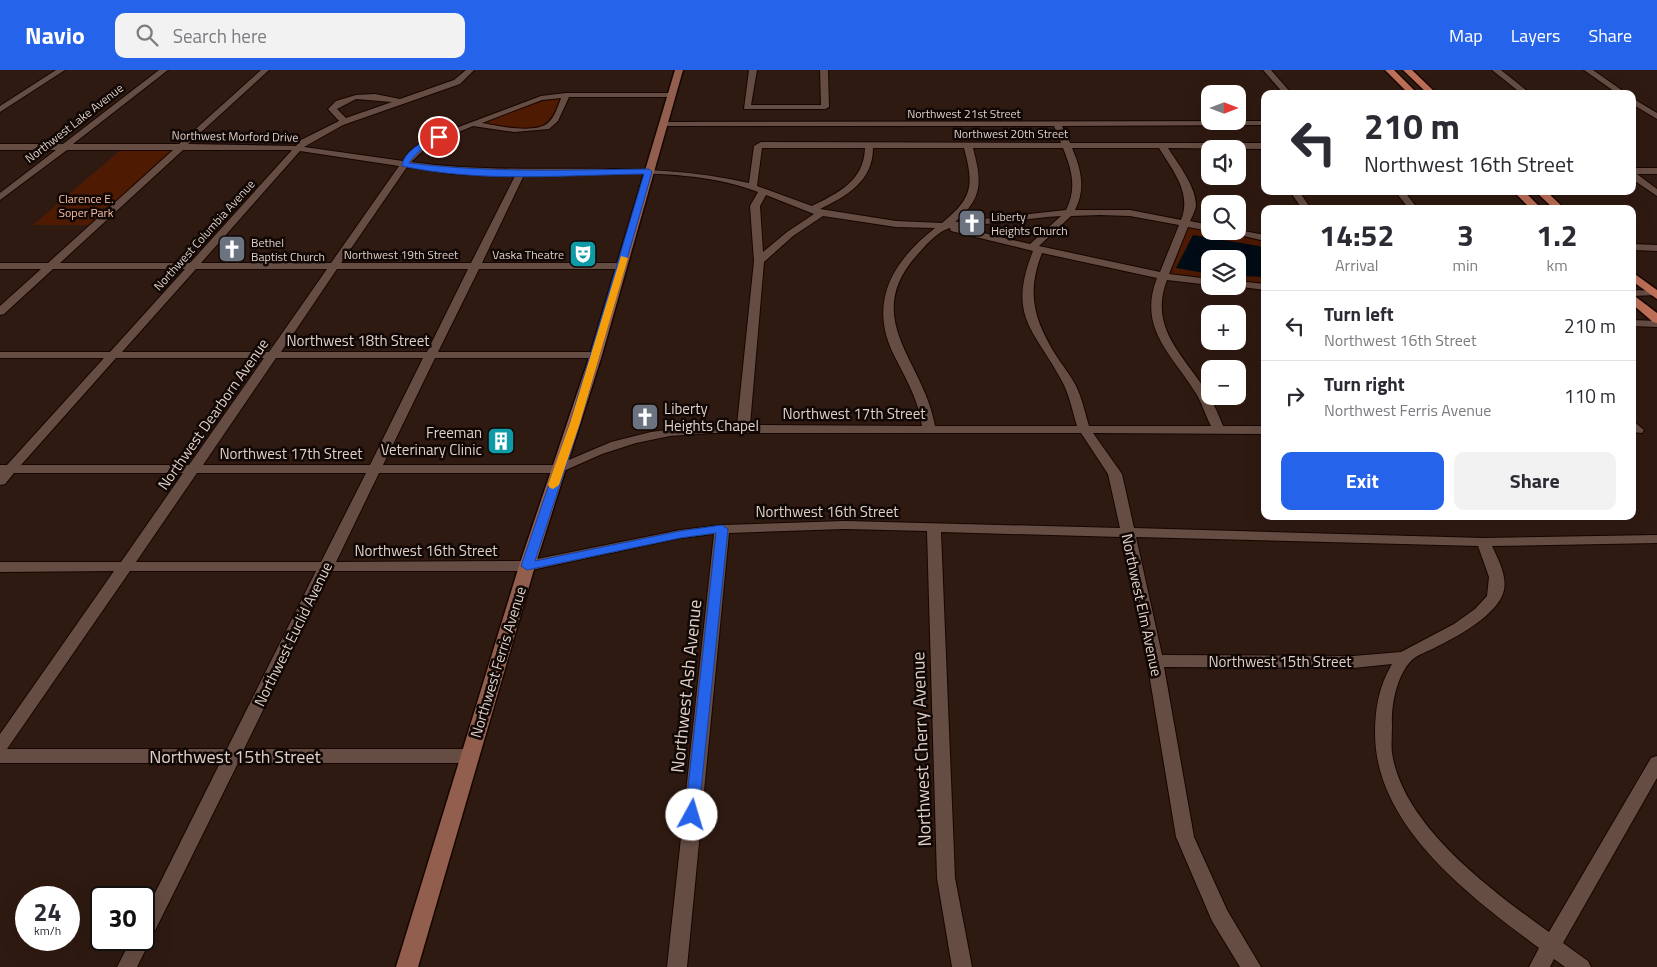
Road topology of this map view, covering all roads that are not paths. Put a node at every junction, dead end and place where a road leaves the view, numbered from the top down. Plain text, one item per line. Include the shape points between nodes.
1 (61, 70) edge
2 (164, 70) edge
3 (265, 70) edge
4 (470, 70) edge
5 (679, 70) edge
6 (753, 70) edge
7 (824, 70) edge
8 (1267, 70) edge
9 (1389, 70) edge
10 (1406, 70) edge
11 (1496, 70) edge
12 (1588, 70) edge
13 (1284, 90) edge
14 (1410, 90) edge
15 (1428, 90) edge
16 (1522, 90) edge
17 (1617, 90) edge
18 (566, 95) junction
19 (672, 95) junction
20 (402, 102) junction
21 (1636, 103) edge
22 (0, 110) edge
23 (1636, 110) edge
24 (1647, 110) junction
25 (1657, 110) edge
26 (1657, 117) edge
27 (346, 122) junction
28 (473, 123) junction
29 (1261, 123) edge
30 (664, 124) junction
31 (1057, 124) junction
32 (869, 146) junction
33 (968, 146) junction
34 (1066, 146) junction
35 (1162, 146) junction
36 (0, 147) edge
37 (64, 147) junction
38 (180, 147) junction
39 (299, 148) junction
40 (1261, 148) edge
41 (405, 165) junction
42 (1636, 171) edge
43 (1657, 171) edge
44 (649, 172) junction
45 (521, 173) junction
46 (1636, 177) edge
47 (750, 186) junction
48 (763, 192) junction
49 (1657, 193) edge
50 (1402, 195) edge
51 (1522, 195) edge
52 (1544, 195) edge
53 (0, 197) edge
54 (1411, 205) edge
55 (1533, 205) edge
56 (1556, 205) edge
57 (816, 211) junction
58 (1069, 213) junction
59 (1185, 223) junction
60 (944, 226) junction
61 (1201, 226) edge
62 (1246, 234) edge
63 (1261, 237) edge
64 (1636, 247) edge
65 (1657, 248) edge
66 (1034, 249) junction
67 (759, 261) junction
68 (0, 266) edge
69 (50, 266) junction
70 (192, 266) junction
71 (334, 266) junction
72 (476, 266) junction
73 (621, 266) junction
74 (1163, 277) junction
75 (1636, 278) edge
76 (1201, 281) edge
77 (1246, 285) edge
78 (1261, 287) edge
79 (1636, 293) edge
80 (1655, 294) edge
81 (1636, 301) edge
82 (0, 312) edge
83 (1657, 319) edge
84 (1636, 323) edge
85 (1657, 324) edge
86 (0, 355) edge
87 (113, 355) junction
88 (272, 355) junction
89 (432, 355) junction
90 (596, 355) junction
91 (743, 429) junction
92 (1084, 429) junction
93 (929, 430) junction
94 (1219, 430) junction
95 (1261, 430) edge
96 (5, 469) edge
97 (193, 469) junction
98 (375, 469) junction
99 (559, 469) junction
100 (0, 481) edge
101 (722, 529) junction
102 (934, 529) junction
103 (1127, 532) junction
104 (1657, 540) edge
105 (1484, 542) junction
106 (527, 566) junction
107 (0, 567) edge
108 (125, 567) junction
109 (326, 567) junction
110 (1405, 657) junction
111 (1155, 661) junction
112 (0, 747) edge
113 (0, 756) edge
114 (232, 756) junction
115 (470, 756) junction
116 (1657, 762) edge
117 (1650, 787) edge
118 (155, 912) edge
119 (1552, 946) junction
120 (135, 951) edge
121 (127, 967) edge
122 (407, 967) edge
123 (676, 967) edge
124 (962, 967) edge
125 (1251, 967) edge
126 (1539, 967) edge
127 (1581, 967) edge

1 - 22 street
2 - 37 street, Northwest Lake Avenue
3 - 38 street
4 - 20 street, Northwest Columbia Avenue via 457,82
5 - 19 main road, Northwest Ferris Avenue
6 - 7 street via 747,107 825,107
8 - 13 street
9 - 14 main road
10 - 15 main road
11 - 16 street
12 - 17 street
18 - 19 street, Northwest Dearborn Avenue
18 - 28 street, Northwest Dearborn Avenue via 541,98
18 - 28 street via 558,114 547,127 525,130
19 - 30 main road, Northwest Ferris Avenue
20 - 27 street, Northwest Columbia Avenue
20 - 27 street via 369,96 343,101 332,109
21 - 24 street
23 - 24 street
24 - 25 street
24 - 26 street
27 - 39 street, Northwest Columbia Avenue via 317,134
28 - 41 street, Northwest Dearborn Avenue via 427,142 412,154
29 - 31 street, Northwest 21st Street
30 - 31 street, Northwest 21st Street
30 - 44 main road, Northwest Ferris Avenue
31 - 34 street, Northwest Elm Avenue
32 - 33 street, Northwest 20th Street
32 - 47 street, Northwest 20th Street via 758,146 753,185
32 - 57 street via 869,162 859,181
33 - 34 street, Northwest 20th Street
33 - 60 street via 975,187 971,199
34 - 35 street, Northwest 20th Street
34 - 58 street, Northwest Elm Avenue via 1079,188
35 - 40 street, Northwest 20th Street
35 - 59 street via 1189,195 1191,207
36 - 37 street, Northwest Morford Drive
37 - 38 street, Northwest Morford Drive
37 - 53 street, Northwest Lake Avenue
38 - 39 street, Northwest Morford Drive
38 - 69 street
39 - 41 street, Northwest Morford Drive
39 - 70 street, Northwest Columbia Avenue
41 - 45 street, Northwest Morford Drive via 453,171
41 - 71 street, Northwest Dearborn Avenue
42 - 43 street
44 - 45 street, Northwest Morford Drive
44 - 47 street, Northwest Morford Drive via 712,176
44 - 73 main road, Northwest Ferris Avenue
45 - 72 street, Northwest Euclid Avenue
46 - 49 street
47 - 48 street, Northwest Morford Drive
48 - 57 street, Northwest Morford Drive
48 - 67 street via 755,206
50 - 54 street
51 - 55 main road
52 - 56 main road
57 - 60 street, Northwest Morford Drive via 874,221
57 - 67 street
58 - 59 street via 1130,213
58 - 60 street
58 - 66 street, Northwest Elm Avenue
59 - 61 street
59 - 74 street
60 - 66 street
60 - 93 street via 903,266 888,305 891,336 922,398
62 - 63 street
64 - 65 street
66 - 74 street
66 - 92 street, Northwest Elm Avenue via 1027,288 1031,319 1070,386
67 - 91 street
68 - 69 street, Northwest 19th Street
69 - 70 street, Northwest 19th Street
69 - 82 street
70 - 71 street, Northwest 19th Street
70 - 87 street, Northwest Columbia Avenue
71 - 72 street, Northwest 19th Street
71 - 88 street, Northwest Dearborn Avenue
72 - 73 street, Northwest 19th Street
72 - 89 street, Northwest Euclid Avenue
73 - 90 main road, Northwest Ferris Avenue
74 - 76 street
74 - 94 street via 1156,303 1160,330 1203,394
75 - 80 main road
77 - 78 street
79 - 80 street
81 - 83 main road
84 - 85 street
86 - 87 street, Northwest 18th Street
87 - 88 street, Northwest 18th Street
87 - 96 street, Northwest Columbia Avenue
88 - 89 street, Northwest 18th Street
88 - 97 street, Northwest Dearborn Avenue
89 - 90 street, Northwest 18th Street
89 - 98 street, Northwest Euclid Avenue
90 - 99 main road, Northwest Ferris Avenue
91 - 93 street, Northwest 17th Street
91 - 99 street, Northwest 17th Street via 680,430 636,437 601,448
92 - 93 street, Northwest 17th Street
92 - 94 street, Northwest 17th Street
92 - 103 street, Northwest Elm Avenue via 1115,474
94 - 95 street, Northwest 17th Street
96 - 97 street, Northwest 17th Street
96 - 100 street, Northwest Columbia Avenue
97 - 98 street, Northwest 17th Street
97 - 108 street, Northwest Dearborn Avenue
98 - 99 street, Northwest 17th Street
98 - 109 street, Northwest Euclid Avenue
99 - 106 main road, Northwest Ferris Avenue
101 - 102 street, Northwest 16th Street via 845,525
101 - 106 street, Northwest 16th Street via 680,534
101 - 123 street, Northwest Ash Avenue
102 - 103 street, Northwest 16th Street
102 - 124 street, Northwest Cherry Avenue via 946,878
103 - 105 street, Northwest 16th Street
103 - 111 street, Northwest Elm Avenue
104 - 105 street, Northwest 16th Street
105 - 110 street via 1495,568 1498,589 1492,602 1454,632
106 - 109 street, Northwest 16th Street
106 - 115 main road, Northwest Ferris Avenue
107 - 108 street, Northwest 16th Street
108 - 109 street, Northwest 16th Street
108 - 112 street, Northwest Dearborn Avenue
109 - 114 street, Northwest Euclid Avenue
110 - 111 street, Northwest 15th Street via 1354,662
110 - 119 street via 1385,698 1380,729 1383,751 1400,798 1418,827 1472,884
111 - 125 street, Northwest Elm Avenue via 1185,837 1219,915
113 - 114 street, Northwest 15th Street
114 - 115 street, Northwest 15th Street
114 - 118 street, Northwest Euclid Avenue
115 - 122 main road, Northwest Ferris Avenue
116 - 117 street
117 - 119 street
119 - 126 street
119 - 127 street
120 - 121 street

